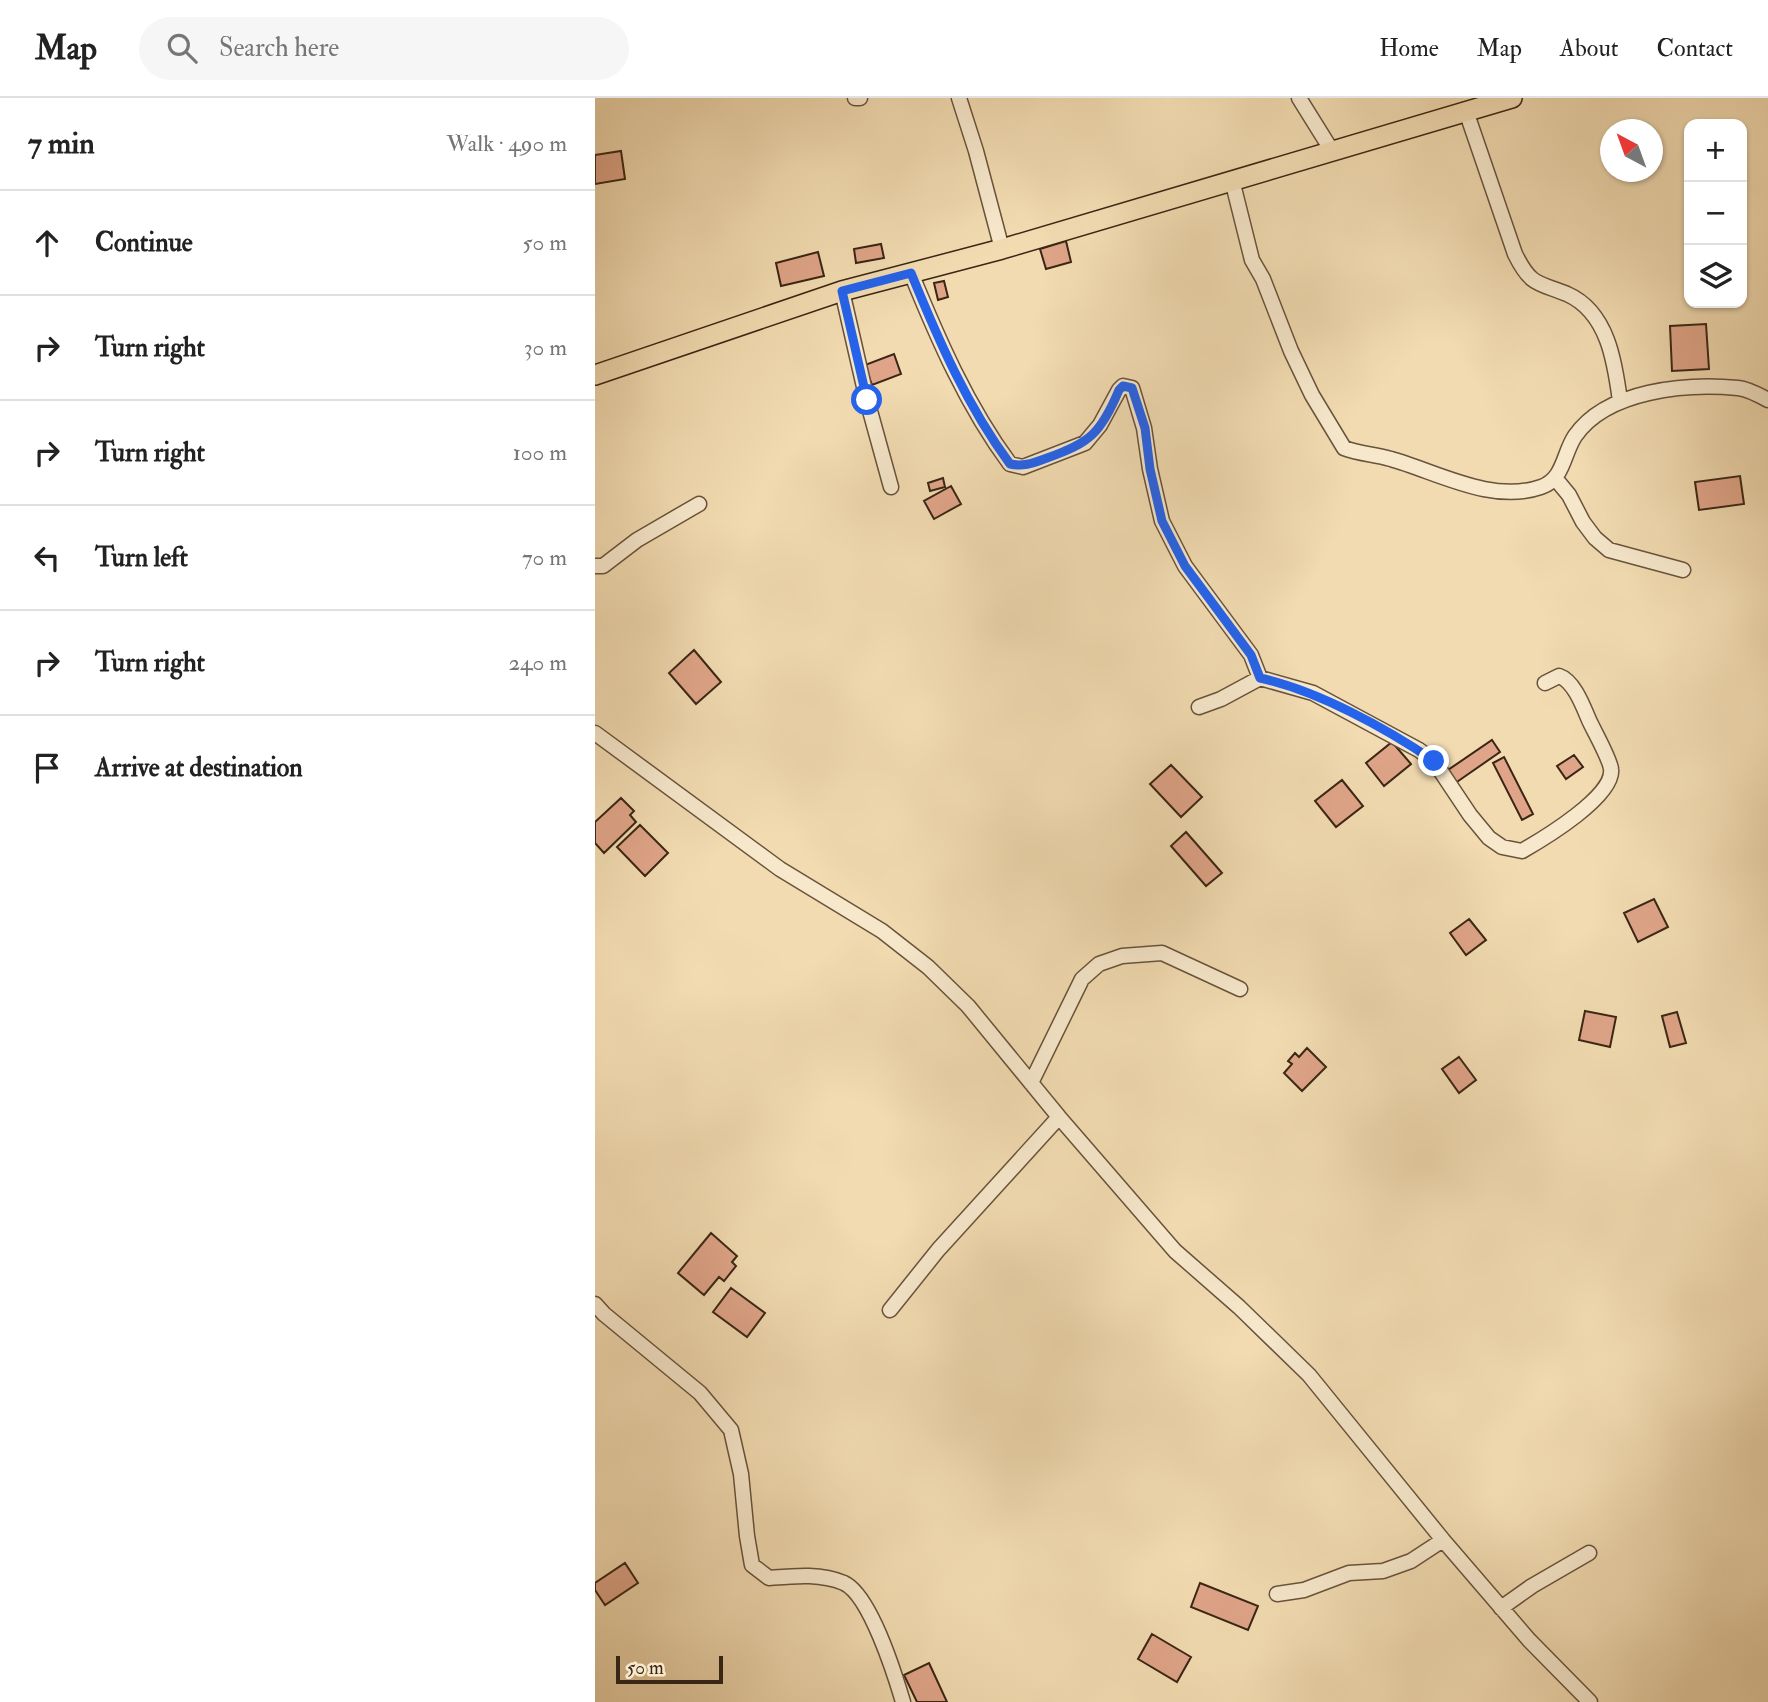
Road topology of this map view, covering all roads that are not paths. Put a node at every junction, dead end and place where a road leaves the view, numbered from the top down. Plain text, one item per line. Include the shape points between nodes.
1 (959, 98) edge
2 (1299, 98) edge
3 (1512, 98) edge
4 (1467, 111) junction
5 (1332, 151) junction
6 (1232, 180) junction
7 (1002, 249) junction
8 (911, 273) junction
9 (842, 291) junction
10 (595, 375) edge
11 (1768, 400) edge
12 (1620, 401) junction
13 (1555, 478) junction
14 (891, 487) dead end
15 (699, 504) dead end
16 (595, 566) edge
17 (1683, 569) dead end
18 (1260, 678) junction
19 (1545, 683) dead end
20 (1199, 706) dead end
21 (595, 733) edge
22 (1240, 989) dead end
23 (1031, 1083) junction
24 (1059, 1117) junction
25 (595, 1304) edge
26 (891, 1310) dead end
27 (1443, 1540) junction
28 (1589, 1553) dead end
29 (1277, 1594) dead end
30 (1501, 1608) junction
31 (903, 1702) edge
32 (1590, 1702) edge

1 - 7 street
2 - 5 street
3 - 4 main road
4 - 5 main road
4 - 12 street via 1514,254 1536,283 1569,295 1598,322 1608,341
5 - 6 main road
6 - 7 main road
6 - 13 street via 1252,260 1291,351 1344,448 1480,490 1530,490
7 - 8 main road
8 - 9 main road
8 - 18 street via 966,393 1010,464 1023,467 1085,443 1119,390 1132,388 1145,428 1162,521 1185,566 1251,655
9 - 10 main road
9 - 14 street
11 - 12 street via 1740,388 1680,388
12 - 13 street via 1591,417 1576,435
13 - 17 street via 1583,522 1609,550
15 - 16 street via 603,566
18 - 19 street via 1313,693 1419,750 1434,761 1489,838 1521,851 1597,797 1608,786 1612,770 1571,686 1559,676
18 - 20 street
21 - 23 street via 780,869 882,931 928,967 968,1006
22 - 23 street via 1162,953 1122,956 1099,964 1082,979
23 - 24 street
24 - 26 street via 938,1250
24 - 27 street via 1175,1251 1309,1375
25 - 31 street via 700,1393 731,1430 752,1564 769,1578 826,1578 847,1584 864,1604 891,1659
27 - 29 street via 1411,1561 1383,1571 1349,1573 1304,1590
27 - 30 street
28 - 30 street
30 - 32 street

